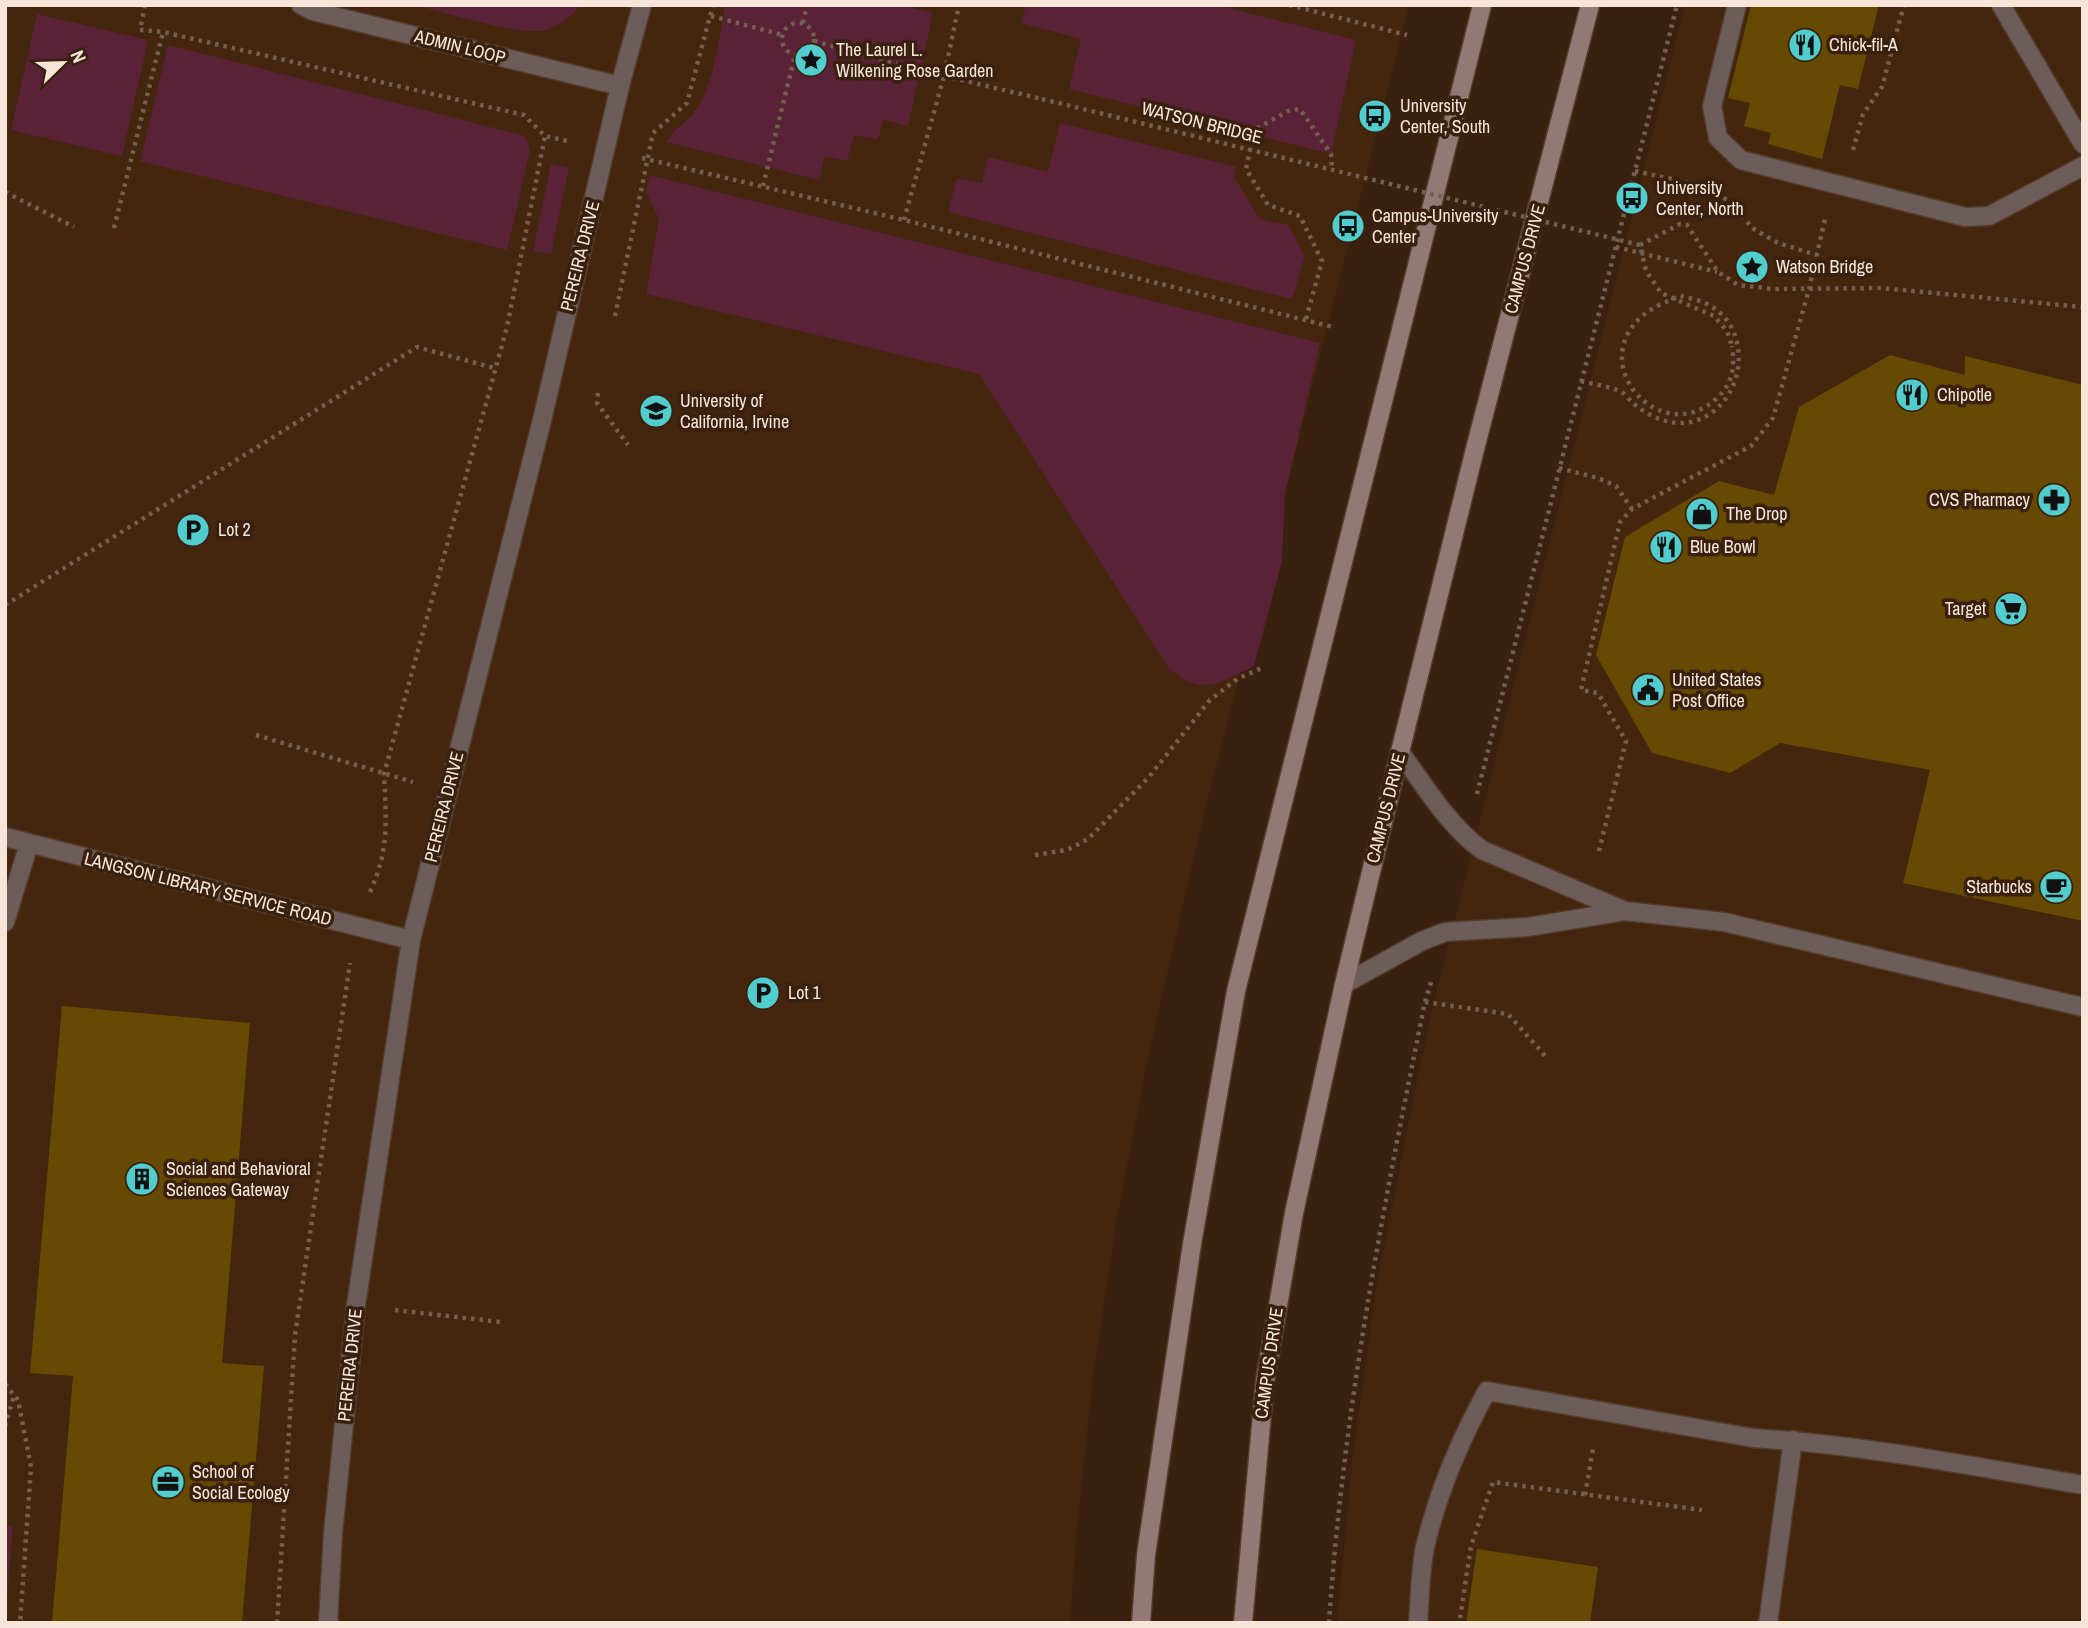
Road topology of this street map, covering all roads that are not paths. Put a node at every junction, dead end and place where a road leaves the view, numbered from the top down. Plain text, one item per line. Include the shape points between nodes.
1 (301, 5) edge
2 (642, 5) edge
3 (1482, 5) edge
4 (1590, 5) edge
5 (1737, 5) edge
6 (2001, 5) edge
7 (620, 86) junction
8 (2083, 144) edge
9 (2083, 166) edge
10 (1400, 752) junction
11 (5, 837) edge
12 (29, 844) junction
13 (1625, 911) junction
14 (5, 922) edge
15 (411, 940) junction
16 (1343, 984) junction
17 (2083, 1007) edge
18 (1793, 1440) junction
19 (2083, 1485) edge
20 (328, 1623) edge
21 (1142, 1623) edge
22 (1243, 1623) edge
23 (1418, 1623) edge
24 (1768, 1623) edge

1 - 7 lane, ADMIN LOOP
2 - 7 lane, PEREIRA DRIVE
3 - 21 main road via 1236,991 1189,1257 1146,1555
4 - 10 main road, CAMPUS DRIVE
5 - 9 lane via 1712,106 1718,138 1741,160 1965,217 1989,216
6 - 8 lane
7 - 15 lane, PEREIRA DRIVE via 542,420
10 - 13 lane via 1439,806 1482,850
10 - 16 main road, CAMPUS DRIVE
11 - 12 lane, LANGSON LIBRARY SERVICE ROAD
12 - 14 lane
12 - 15 lane, LANGSON LIBRARY SERVICE ROAD
13 - 16 lane via 1528,927 1445,932
13 - 17 lane via 1724,922
15 - 20 lane, PEREIRA DRIVE via 355,1305
16 - 22 main road, CAMPUS DRIVE via 1294,1213 1265,1381
18 - 19 lane
18 - 23 lane via 1753,1438 1487,1391 1438,1500 1424,1549
18 - 24 lane

